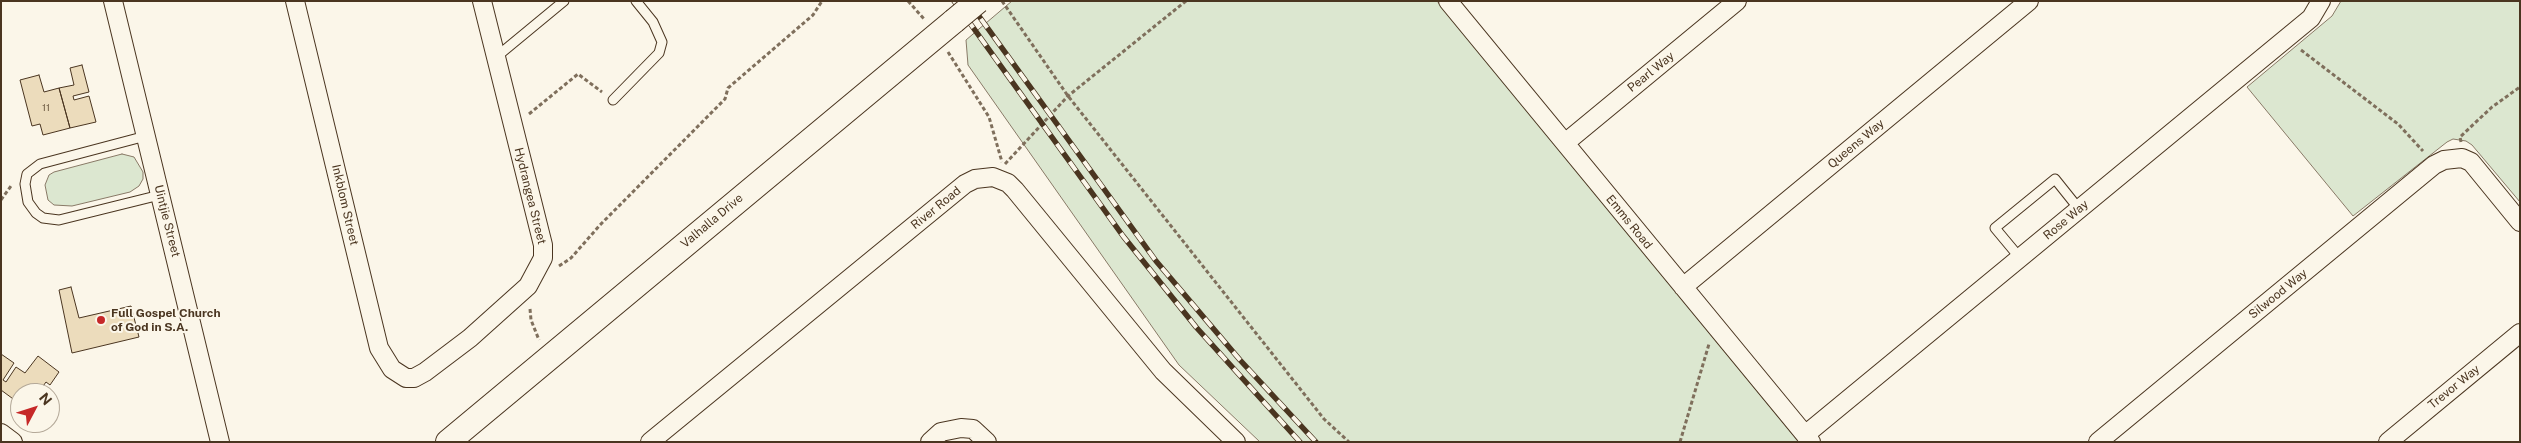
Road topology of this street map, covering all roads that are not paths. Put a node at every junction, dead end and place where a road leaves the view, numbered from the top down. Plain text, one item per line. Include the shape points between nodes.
1 (113, 1) edge
2 (295, 1) edge
3 (482, 1) edge
4 (564, 1) edge
5 (636, 1) edge
6 (978, 1) edge
7 (1448, 1) edge
8 (1737, 1) edge
9 (2029, 1) edge
10 (2321, 1) edge
11 (495, 58) junction
12 (613, 100) road end
13 (146, 136) junction
14 (1565, 143) junction
15 (160, 196) junction
16 (2079, 209) junction
17 (2520, 222) edge
18 (2020, 258) junction
19 (532, 279) joint
20 (1683, 287) junction
21 (2520, 333) edge
22 (1, 433) edge
23 (1808, 439) edge
24 (13, 442) edge
25 (220, 442) edge
26 (448, 442) edge
27 (650, 442) edge
28 (930, 442) edge
29 (987, 442) edge
30 (1236, 442) edge
31 (2098, 442) edge
32 (2388, 442) edge

1 - 13 street, Uintjie Street
2 - 19 street, Inkblom Street via 379,348 398,375 414,378 425,372 470,338
3 - 11 street, Hydrangea Street
4 - 11 lane
5 - 12 lane via 653,22 662,42 659,54
6 - 26 main road, Valhalla Drive, bridge
7 - 14 street, Emms Road
8 - 14 street, Pearl Way
9 - 20 street, Queens Way
10 - 16 street, Rose Way via 2310,18
11 - 19 street, Hydrangea Street via 543,245 543,258
13 - 15 street, Uintjie Street
13 - 15 lane via 40,164 28,174 25,184 28,202 43,218 59,220
14 - 20 street, Emms Road
15 - 25 street, Uintjie Street
16 - 18 street, Rose Way
16 - 18 lane via 2054,178 1995,228
17 - 31 street, Silwood Way via 2471,162 2462,158 2434,165
18 - 23 street, Rose Way
20 - 23 street, Emms Road
21 - 32 street, Trevor Way
22 - 24 street
27 - 30 street, River Road via 965,184 985,177 1000,178 1015,190 1163,372
28 - 29 street via 941,432 961,428 973,429

